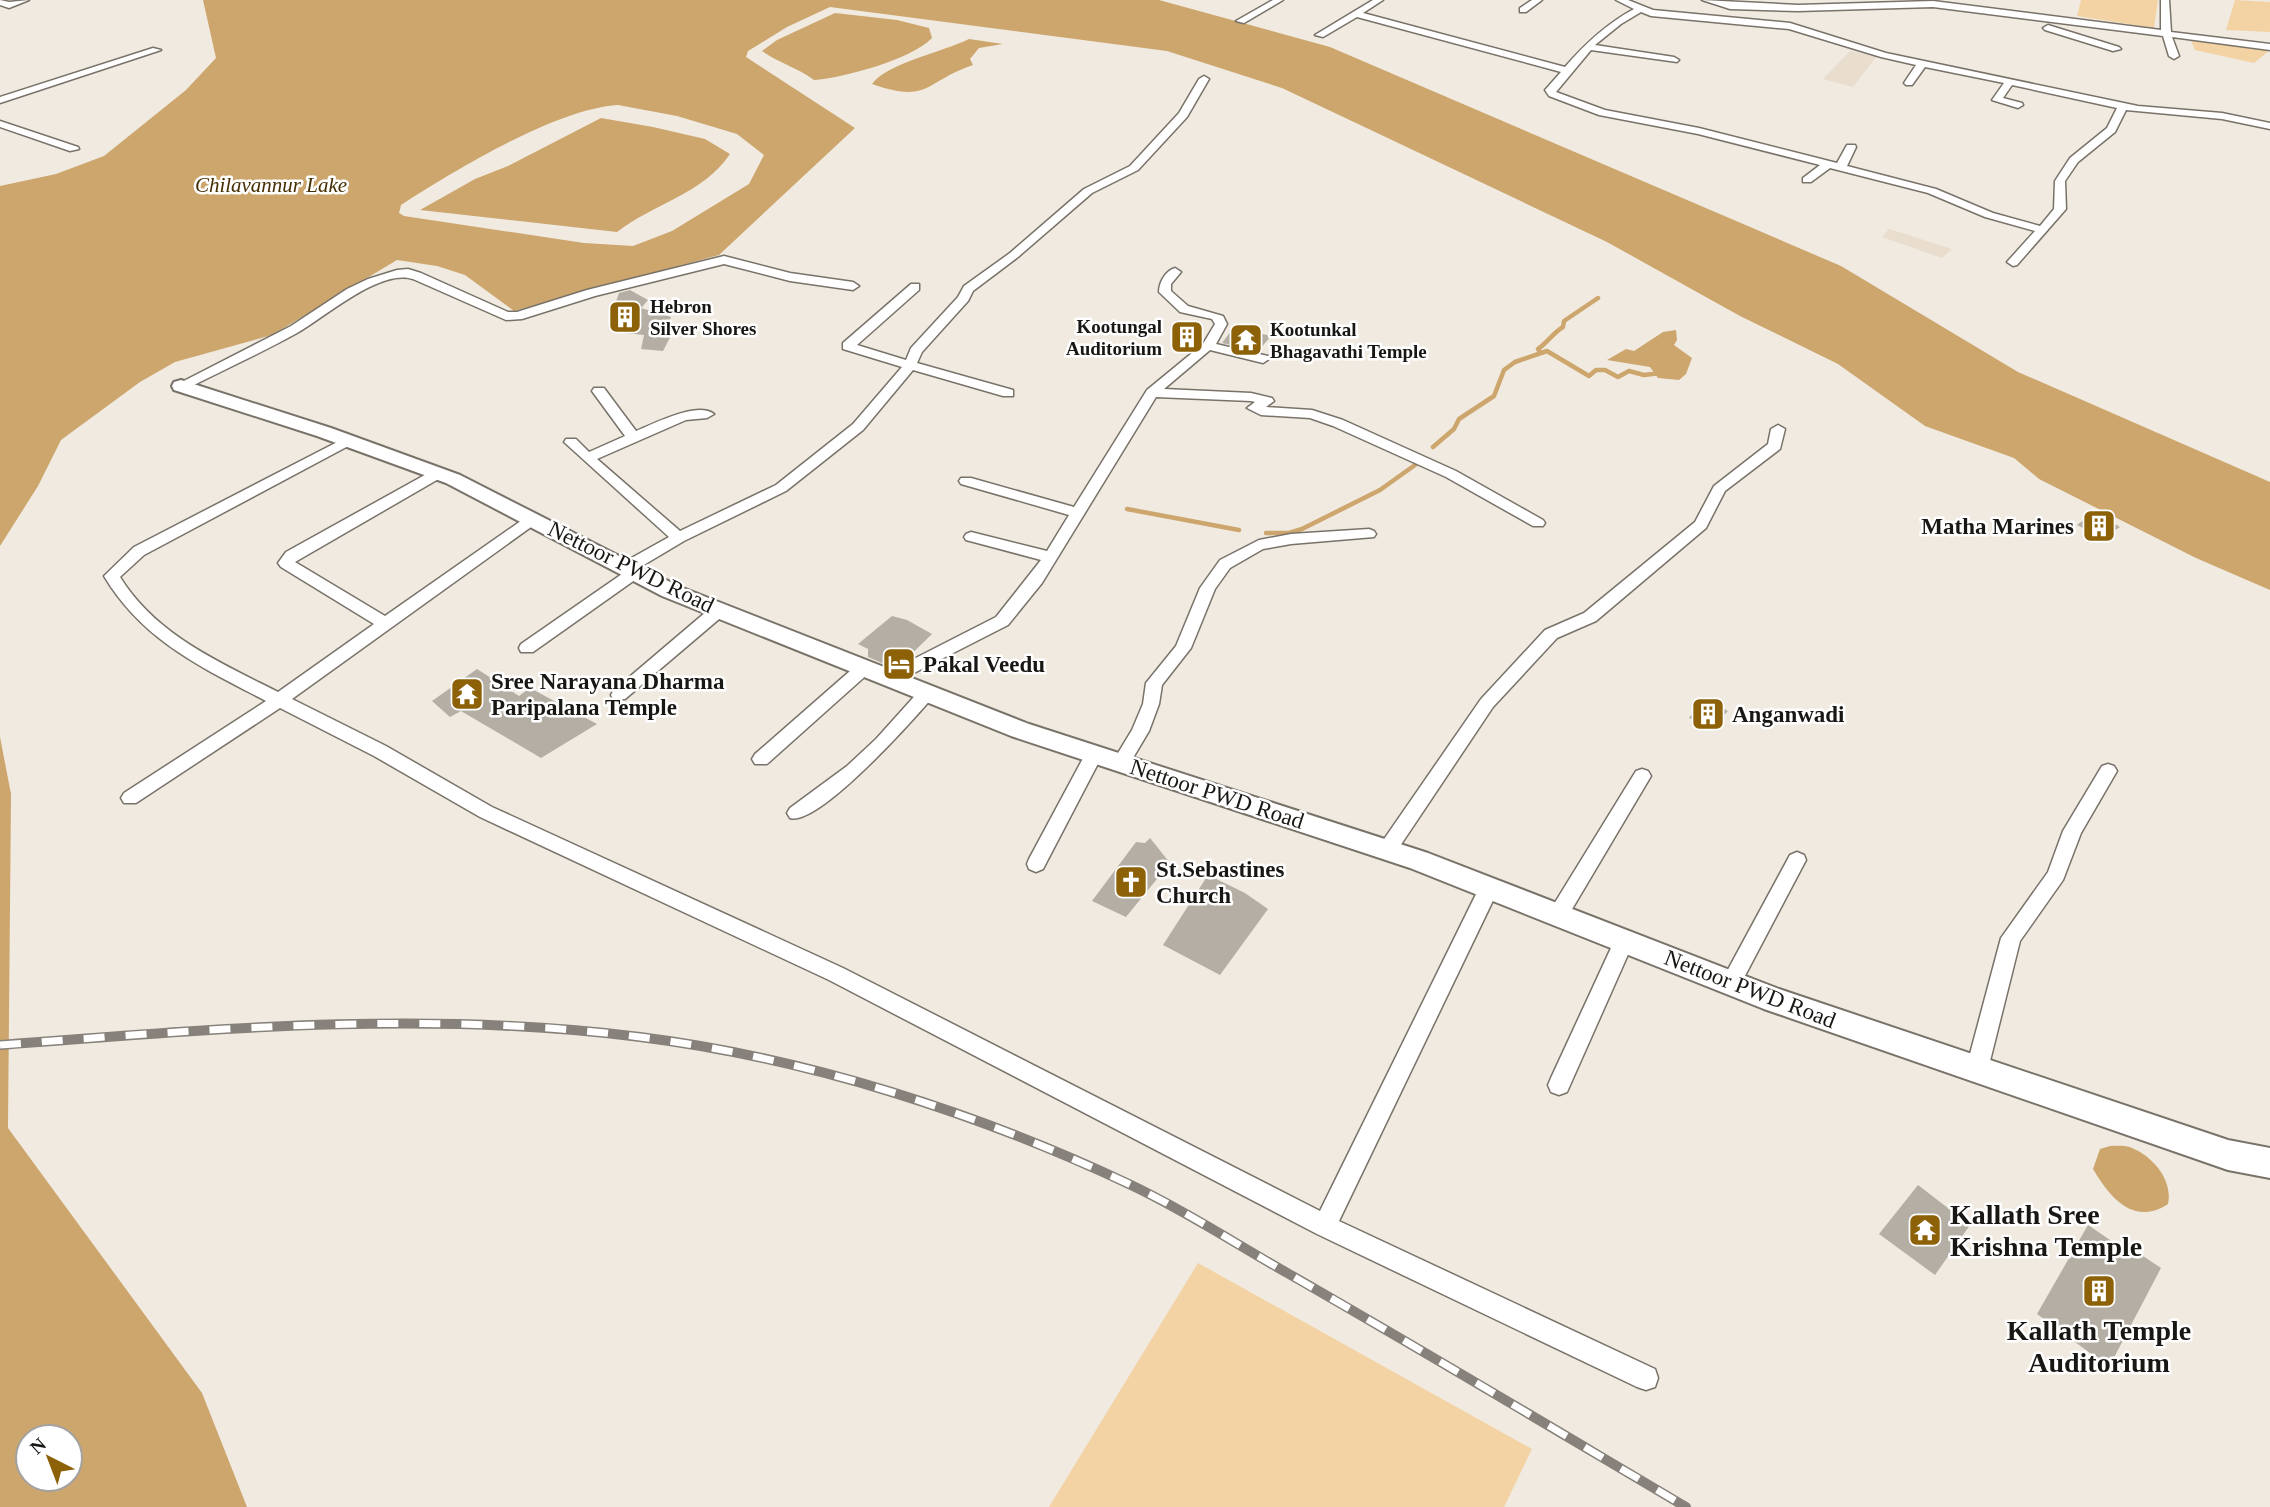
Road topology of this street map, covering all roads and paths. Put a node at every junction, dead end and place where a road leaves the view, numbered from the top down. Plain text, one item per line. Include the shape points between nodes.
1 (26, 0) edge
2 (1279, 0) edge
3 (1379, 0) edge
4 (1538, 0) edge
5 (1620, 0) edge
6 (1706, 0) edge
7 (2165, 0) edge
8 (0, 2) edge
9 (1362, 8) junction
10 (1523, 10) dead end
11 (1639, 10) junction
12 (2049, 19) junction
13 (1241, 21) dead end
14 (2165, 34) junction
15 (1320, 35) dead end
16 (1587, 47) junction
17 (2270, 47) edge
18 (2116, 49) dead end
19 (156, 50) dead end
20 (2174, 56) dead end
21 (1674, 60) dead end
22 (1923, 62) junction
23 (1567, 71) junction
24 (1204, 79) dead end
25 (2011, 80) junction
26 (1909, 83) dead end
27 (0, 100) edge
28 (2018, 105) dead end
29 (2123, 106) junction
30 (0, 124) edge
31 (2270, 126) edge
32 (1851, 147) dead end
33 (74, 149) dead end
34 (1828, 164) junction
35 (1841, 167) junction
36 (1807, 180) dead end
37 (2043, 230) junction
38 (2013, 262) dead end
39 (1175, 272) dead end
40 (853, 286) dead end
41 (915, 287) dead end
42 (1208, 346) junction
43 (1263, 359) dead end
44 (910, 365) junction
45 (181, 386) joint
46 (599, 391) dead end
47 (1008, 393) dead end
48 (1152, 393) junction
49 (707, 414) dead end
50 (1778, 429) dead end
51 (633, 437) junction
52 (347, 441) junction
53 (571, 442) dead end
54 (587, 458) junction
55 (437, 474) junction
56 (966, 481) dead end
57 (1077, 513) junction
58 (533, 519) junction
59 (1538, 523) dead end
60 (1369, 534) dead end
61 (971, 537) dead end
62 (679, 538) junction
63 (1050, 556) junction
64 (629, 571) junction
65 (719, 610) junction
66 (386, 624) junction
67 (527, 648) dead end
68 (864, 668) junction
69 (897, 681) junction
70 (927, 693) junction
71 (619, 695) dead end
72 (279, 700) junction
73 (1094, 754) junction
74 (761, 758) dead end
75 (1121, 763) junction
76 (2108, 771) dead end
77 (1642, 776) dead end
78 (130, 797) dead end
79 (796, 813) dead end
80 (1387, 849) junction
81 (1797, 860) dead end
82 (1036, 864) dead end
83 (1489, 888) junction
84 (1558, 915) junction
85 (1623, 941) junction
86 (1731, 984) junction
87 (1977, 1069) junction
88 (1559, 1085) dead end
89 (2270, 1163) edge
90 (1325, 1226) junction
91 (1646, 1378) dead end

1 - 8 street via 9,5
2 - 13 street
3 - 9 street
4 - 10 street
5 - 11 street
6 - 12 street via 1730,6 1798,8 1923,4
7 - 14 street
9 - 15 street
9 - 23 street
11 - 16 street
11 - 22 street via 1790,26
12 - 14 street
12 - 18 street via 2044,27
14 - 17 street
14 - 20 street
16 - 21 street
16 - 23 street
19 - 27 street
22 - 25 street
22 - 26 street
23 - 34 street via 1552,85 1552,94 1592,110
24 - 44 street via 1182,115 1134,169 1088,191 968,289 916,351
25 - 28 street via 1997,100
25 - 29 street
29 - 31 street
29 - 37 street via 2111,130 2074,160 2060,181 2060,209
30 - 33 street
32 - 35 street
34 - 35 street
34 - 36 street
35 - 37 street via 1932,191 1989,215
37 - 38 street
39 - 42 street via 1165,292 1184,309 1217,316 1221,324
40 - 45 street via 790,277 724,260 506,316 408,273 372,282 295,329
41 - 44 street via 848,346
42 - 43 street
42 - 48 street
44 - 47 street
44 - 62 street via 858,427 781,488
45 - 52 street, Nettoor PWD Road
46 - 51 street
48 - 57 street
48 - 59 street via 1261,398 1267,401 1254,408 1261,411 1312,414 1451,474
49 - 51 street via 684,415
50 - 80 street via 1775,446 1719,489 1701,525 1590,617 1551,635 1496,693
51 - 54 street
52 - 55 street, Nettoor PWD Road
52 - 72 street via 139,551 112,576 121,594 177,647
53 - 54 street
54 - 62 street
55 - 58 street, Nettoor PWD Road
55 - 66 street via 286,563
56 - 57 street
57 - 63 street
58 - 64 street, Nettoor PWD Road
58 - 66 street
60 - 75 street via 1259,545 1225,564 1204,597 1183,648 1154,683 1140,731
61 - 63 street
62 - 64 street
63 - 69 street via 1002,621 908,669
64 - 65 street, Nettoor PWD Road
64 - 67 street
65 - 68 street, Nettoor PWD Road
65 - 71 street
66 - 72 street
68 - 69 street, Nettoor PWD Road
68 - 74 street
69 - 70 street, Nettoor PWD Road
70 - 73 street, Nettoor PWD Road
70 - 79 street via 853,771
72 - 78 street
72 - 90 street via 486,812 836,974
73 - 75 street, Nettoor PWD Road
73 - 82 street
75 - 80 street, Nettoor PWD Road
76 - 87 street via 2072,831 2056,875 2011,938
77 - 84 street
80 - 83 street, Nettoor PWD Road
81 - 86 street
83 - 84 street, Nettoor PWD Road
83 - 90 street
84 - 85 street, Nettoor PWD Road
85 - 86 street, Nettoor PWD Road
85 - 88 street
86 - 87 street, Nettoor PWD Road
87 - 89 street, Nettoor PWD Road via 2228,1154
90 - 91 street

